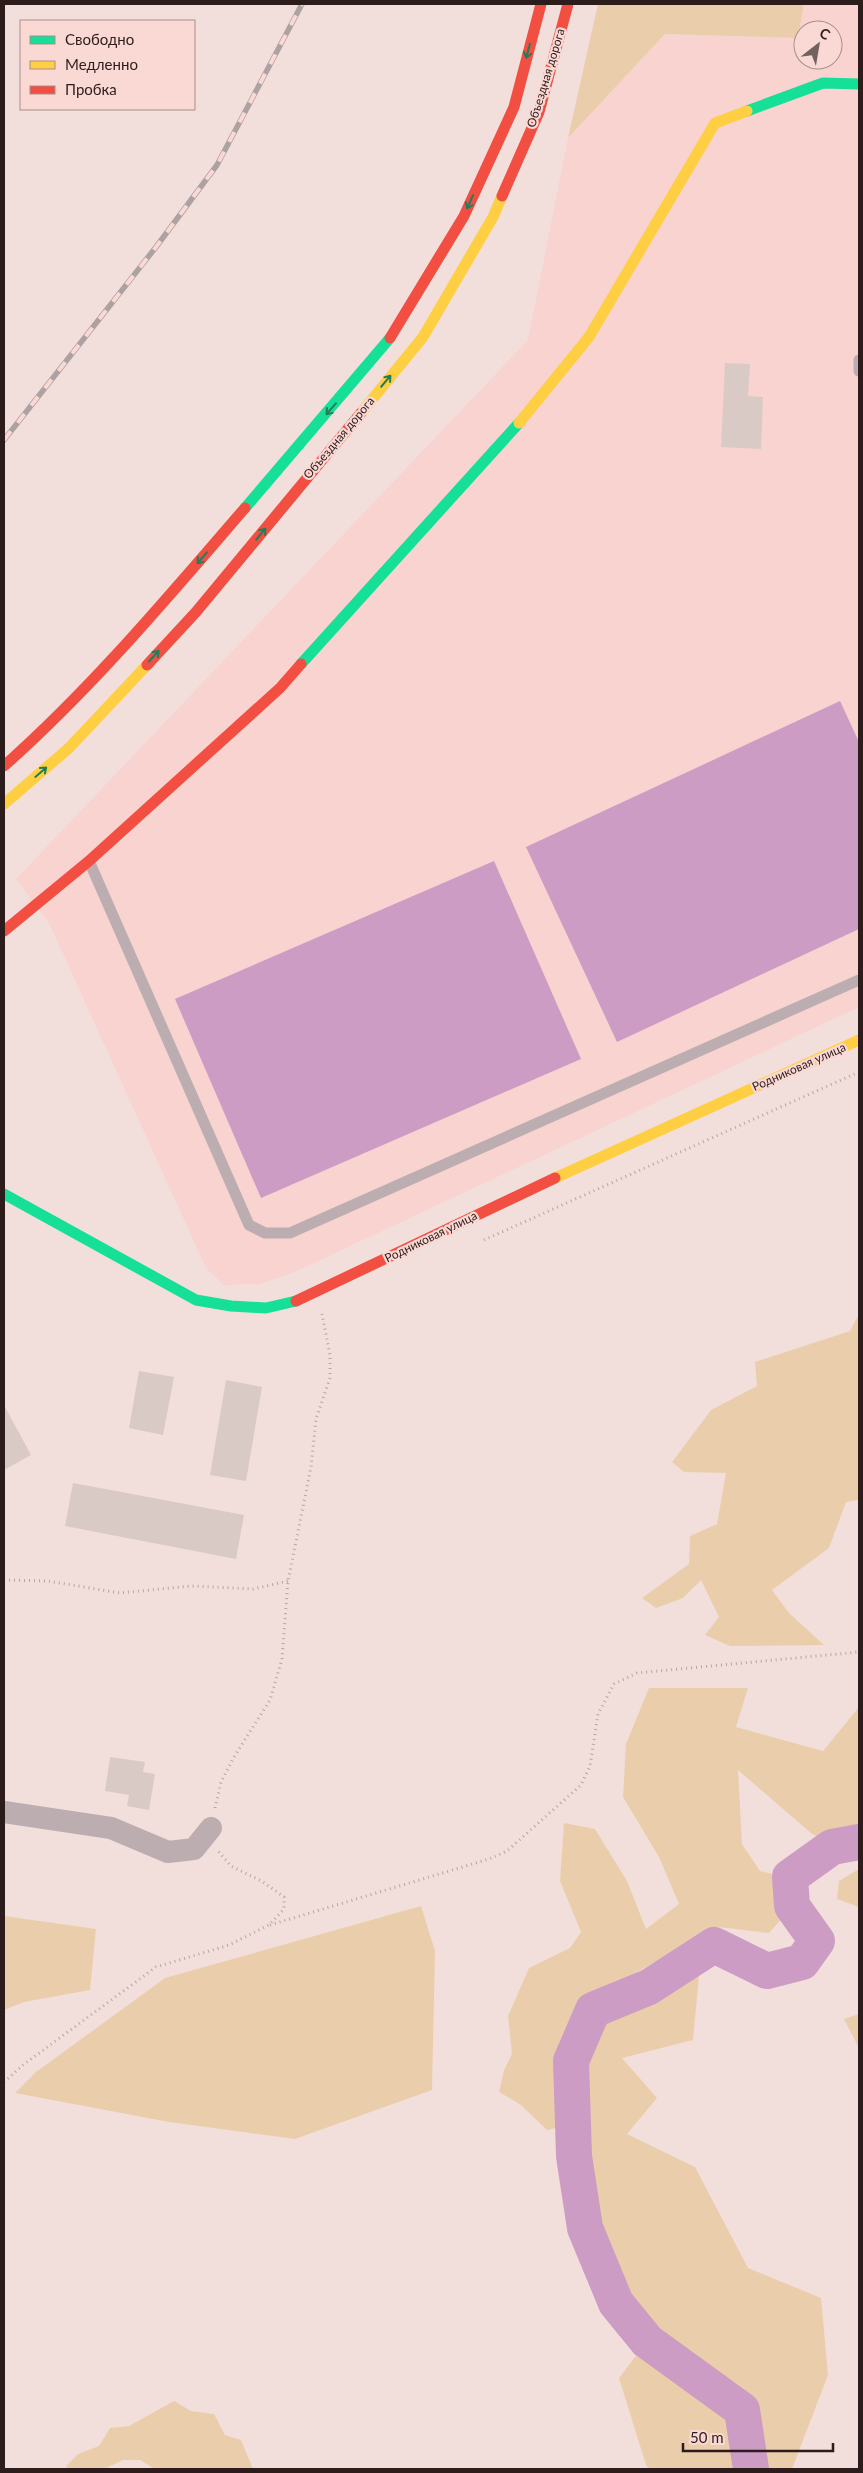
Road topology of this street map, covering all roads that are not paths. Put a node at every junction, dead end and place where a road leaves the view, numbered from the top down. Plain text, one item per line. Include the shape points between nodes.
1 (540, 4) edge
2 (568, 4) edge
3 (859, 84) edge
4 (859, 360) edge
5 (859, 371) edge
6 (4, 766) edge
7 (4, 804) edge
8 (89, 861) junction
9 (4, 931) edge
10 (859, 980) edge
11 (859, 1040) edge
12 (4, 1194) edge
13 (4, 1812) edge
14 (211, 1828) road end

1 -> 6 main road, Объездная дорога via 514,107 464,216 385,346 171,594 48,727
7 -> 2 main road, Объездная дорога via 69,748 196,612 423,337 493,217 538,112
3 - 8 main road via 823,83 715,124 589,337 525,417 280,688
4 - 5 lane
8 - 9 main road
8 - 10 lane via 249,1225 265,1233 290,1233
11 - 12 main road, Родниковая улица via 522,1193 296,1301 266,1308 196,1300
13 - 14 street via 111,1828 168,1852 194,1849

